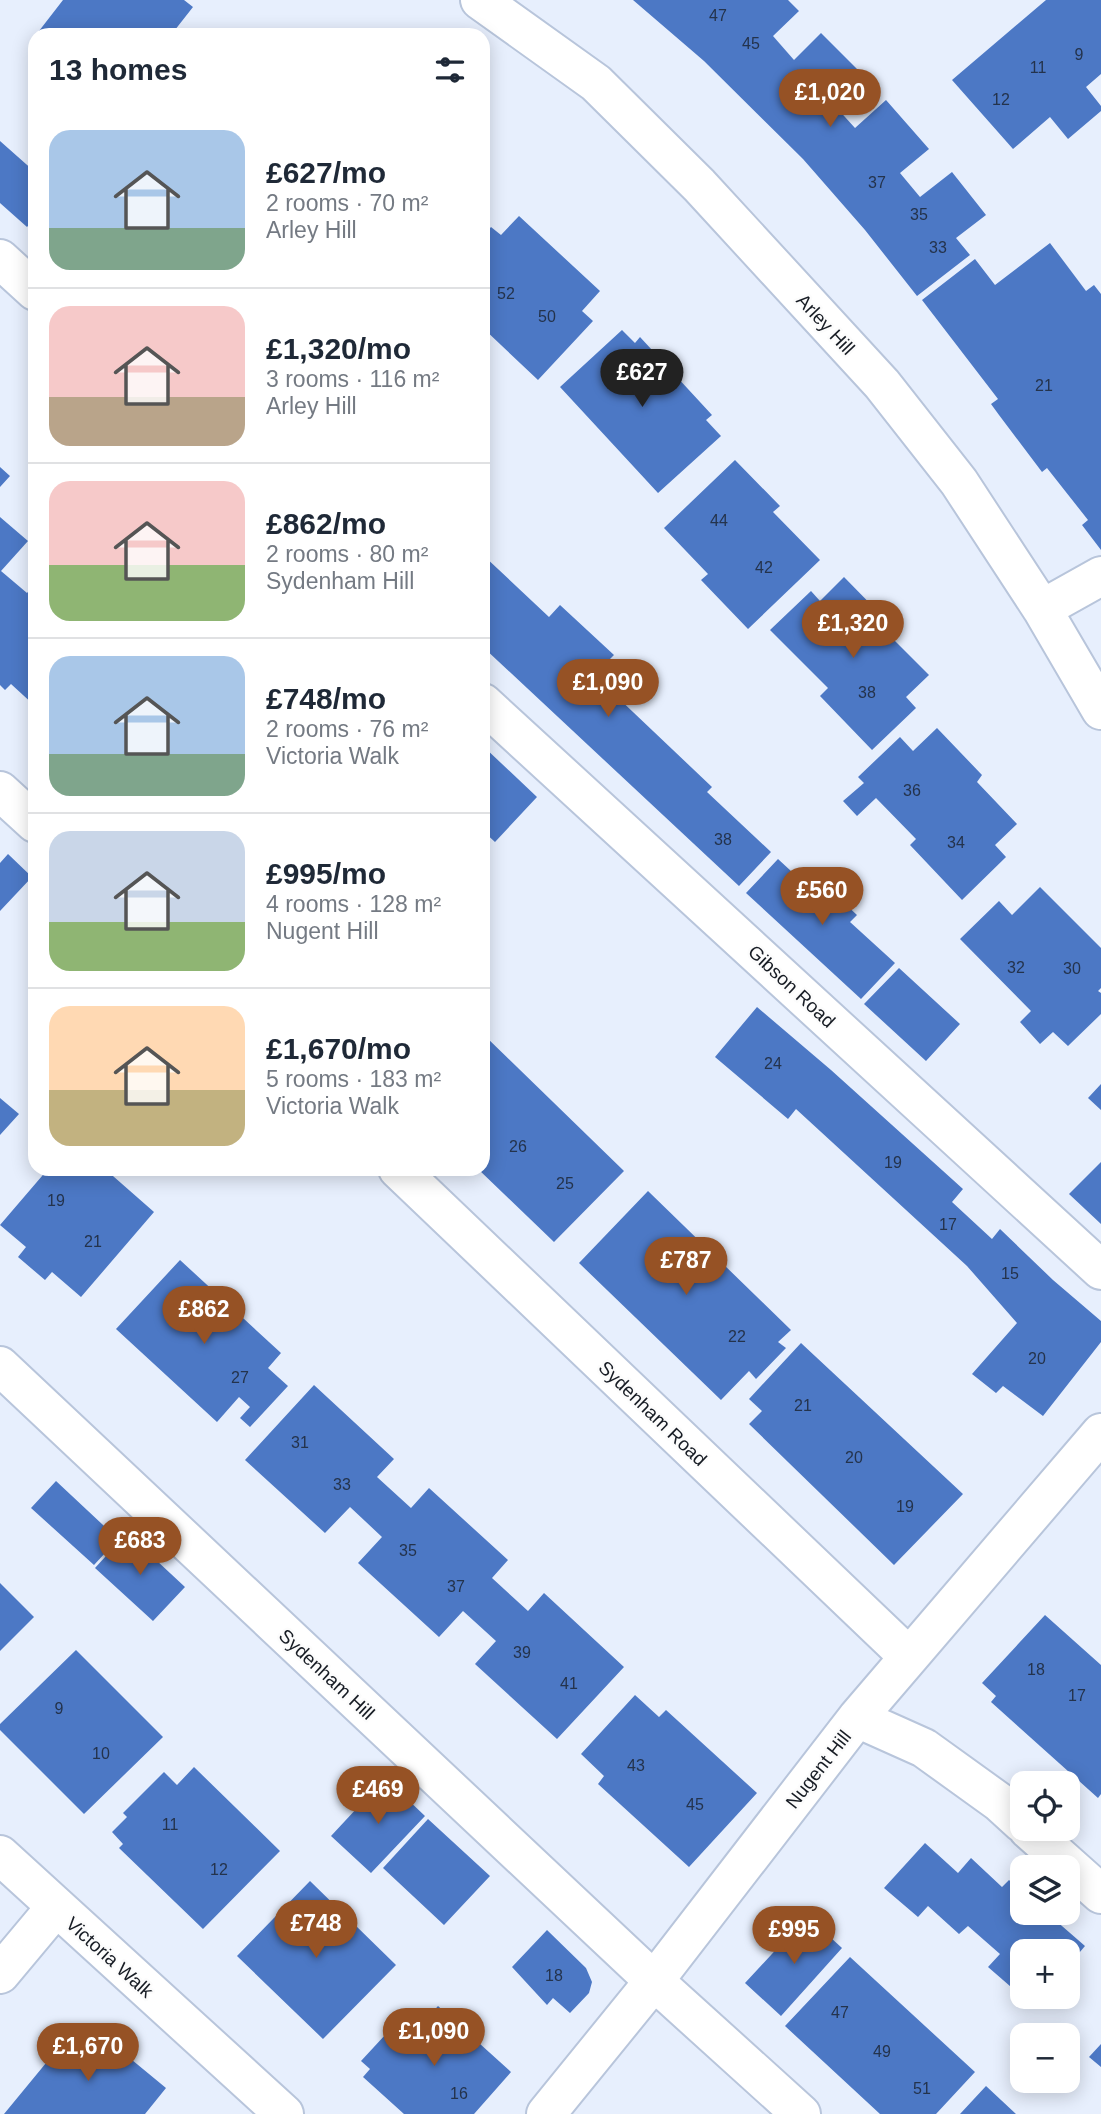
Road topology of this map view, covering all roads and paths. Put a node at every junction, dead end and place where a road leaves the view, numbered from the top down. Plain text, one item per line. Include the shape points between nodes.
1 (480, 0) edge
2 (0, 259) edge
3 (28, 285) edge
4 (1101, 576) edge
5 (1042, 609) junction
6 (490, 709) edge
7 (1101, 710) edge
8 (0, 791) edge
9 (28, 817) edge
10 (405, 1176) edge
11 (1101, 1270) edge
12 (0, 1366) edge
13 (1101, 1433) edge
14 (908, 1656) junction
15 (857, 1718) junction
16 (1010, 1812) edge
17 (1041, 1841) edge
18 (0, 1854) edge
19 (1101, 1894) edge
20 (56, 1907) junction
21 (0, 1974) edge
22 (654, 1981) junction
23 (284, 2114) edge
24 (546, 2114) edge
25 (801, 2114) edge

1 - 5 street, Arley Hill via 596,83 708,194 882,384 959,482
2 - 3 street
4 - 5 street
5 - 7 street, Arley Hill
6 - 11 street, Gibson Road
8 - 9 street
10 - 14 street, Sydenham Road
12 - 22 street, Sydenham Hill
13 - 14 street, Nugent Hill
14 - 15 street, Nugent Hill
15 - 16 street via 925,1748
15 - 22 street, Nugent Hill
17 - 19 street
18 - 20 street, Victoria Walk
20 - 21 street
20 - 23 street, Victoria Walk
22 - 24 street, Nugent Hill
22 - 25 street, Sydenham Hill

